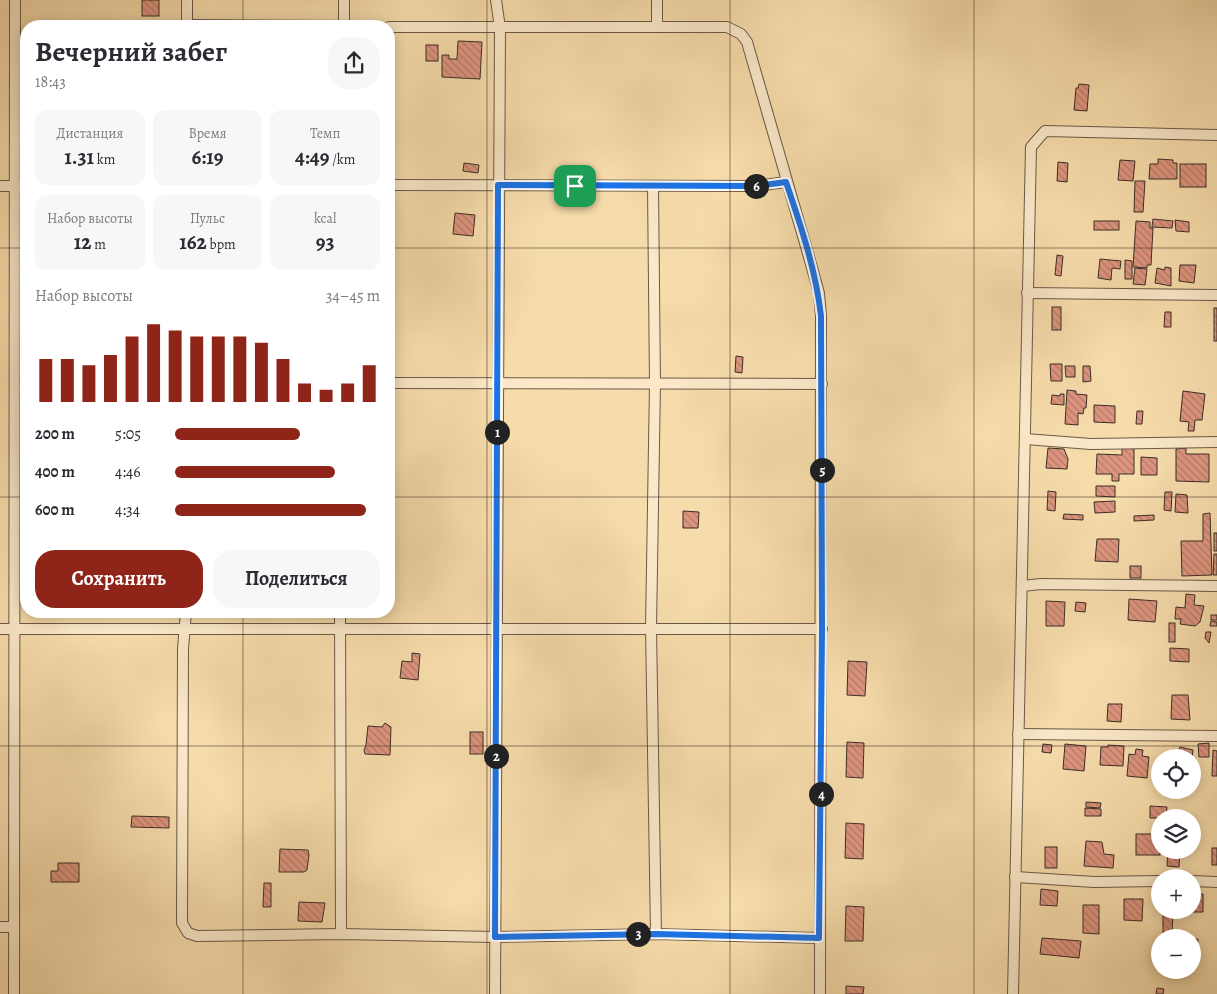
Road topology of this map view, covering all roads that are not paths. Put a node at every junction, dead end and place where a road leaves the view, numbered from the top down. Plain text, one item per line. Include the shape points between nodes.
1 (15, 0) edge
2 (188, 0) edge
3 (344, 0) edge
4 (496, 0) edge
5 (657, 0) edge
6 (187, 20) edge
7 (344, 20) edge
8 (395, 27) edge
9 (657, 27) junction
10 (500, 28) junction
11 (1217, 136) edge
12 (20, 155) edge
13 (786, 182) junction
14 (395, 185) edge
15 (498, 185) junction
16 (0, 186) edge
17 (20, 186) edge
18 (653, 186) junction
19 (20, 249) edge
20 (1027, 294) junction
21 (1217, 295) edge
22 (497, 382) junction
23 (395, 383) edge
24 (654, 384) junction
25 (822, 384) junction
26 (1025, 439) junction
27 (1217, 442) edge
28 (1022, 586) junction
29 (1217, 586) edge
30 (186, 618) edge
31 (340, 618) edge
32 (0, 628) edge
33 (652, 628) junction
34 (14, 629) junction
35 (186, 629) junction
36 (339, 629) junction
37 (497, 629) junction
38 (822, 629) junction
39 (1018, 734) junction
40 (1217, 736) edge
41 (1014, 877) junction
42 (1151, 881) edge
43 (1201, 881) edge
44 (1217, 882) edge
45 (0, 927) edge
46 (14, 927) junction
47 (341, 934) junction
48 (656, 934) junction
49 (495, 937) junction
50 (819, 938) junction
51 (14, 994) edge
52 (495, 994) edge
53 (820, 994) edge
54 (1013, 994) edge

1 - 12 street
2 - 6 street
3 - 7 street
4 - 10 street
5 - 9 street
8 - 10 street
9 - 10 street
9 - 13 street via 727,27 747,42
10 - 15 street
11 - 20 street via 1045,131 1031,147
13 - 18 street via 757,186
13 - 25 street via 819,293
14 - 15 street
15 - 18 street
15 - 22 street
16 - 17 street
18 - 24 street
19 - 34 street
20 - 21 street
20 - 26 street
22 - 23 street
22 - 24 street
22 - 37 street
24 - 25 street
24 - 33 street
25 - 38 street
26 - 27 street via 1091,444
26 - 28 street
28 - 29 street
28 - 39 street
30 - 35 street
31 - 36 street
32 - 34 street
33 - 37 street
33 - 38 street
33 - 48 street
34 - 35 street
34 - 46 street
35 - 36 street
35 - 47 street via 183,649 183,928 196,936
36 - 37 street
36 - 47 street
37 - 49 street
38 - 50 street
39 - 40 street
39 - 41 street
41 - 42 street via 1094,882
41 - 54 street
43 - 44 street
45 - 46 street
46 - 51 street
47 - 49 street
48 - 49 street
48 - 50 street
49 - 52 street
50 - 53 street

